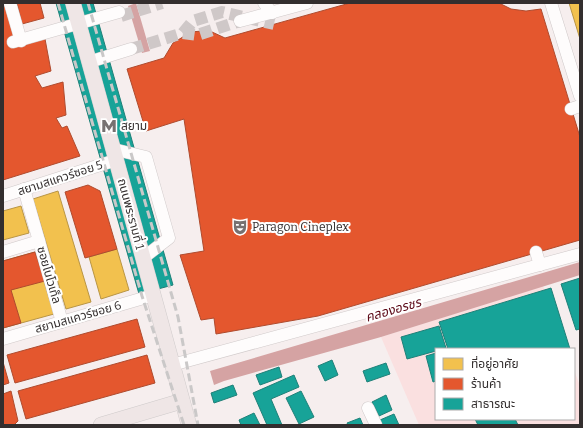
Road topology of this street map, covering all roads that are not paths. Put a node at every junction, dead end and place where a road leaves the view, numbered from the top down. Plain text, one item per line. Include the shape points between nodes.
1 (6, 3) edge
2 (10, 3) edge
3 (73, 3) edge
4 (307, 3) edge
5 (551, 3) edge
6 (3, 4) edge
7 (270, 5) edge
8 (120, 14) tunnel mouth
9 (240, 22) tunnel mouth
10 (80, 27) junction
11 (131, 49) tunnel mouth
12 (89, 62) junction
13 (580, 96) edge
14 (115, 154) junction
15 (24, 189) junction
16 (3, 196) edge
17 (40, 241) junction
18 (3, 252) edge
19 (536, 252) dead end
20 (580, 254) edge
21 (143, 258) junction
22 (540, 265) junction
23 (154, 295) junction
24 (355, 305) dead end
25 (346, 318) junction
26 (62, 322) junction
27 (3, 339) edge
28 (172, 364) junction
29 (182, 401) junction
30 (368, 408) dead end
31 (101, 425) edge
32 (189, 425) edge
33 (376, 425) edge

1 - 6 street
2 - 10 street via 17,42
3 - 10 main road, ถนนพระรามที่ 1
4 - 7 street
5 - 13 street
7 - 9 street
8 - 10 street
10 - 12 main road, ถนนพระรามที่ 1
11 - 12 street
12 - 14 main road, ถนนพระรามที่ 1
14 - 15 street, สยามสแควร์ซอย 5
14 - 21 main road, ถนนพระรามที่ 1
14 - 21 street via 146,157 169,238
15 - 16 street, สยามสแควร์ซอย 5
15 - 17 street
17 - 18 street, ซอยโนโวเท็ล
17 - 26 street, ซอยโนโวเท็ล
19 - 22 street
20 - 22 street
21 - 23 main road, ถนนพระรามที่ 1
22 - 25 street via 449,284
23 - 26 street, สยามสแควร์ซอย 6
23 - 28 main road, ถนนพระรามที่ 1
24 - 25 street
25 - 28 street
26 - 27 street, สยามสแควร์ซอย 6
28 - 29 main road, ถนนพระรามที่ 1
29 - 31 main road
29 - 32 main road, ถนนพระรามที่ 1
30 - 33 street

